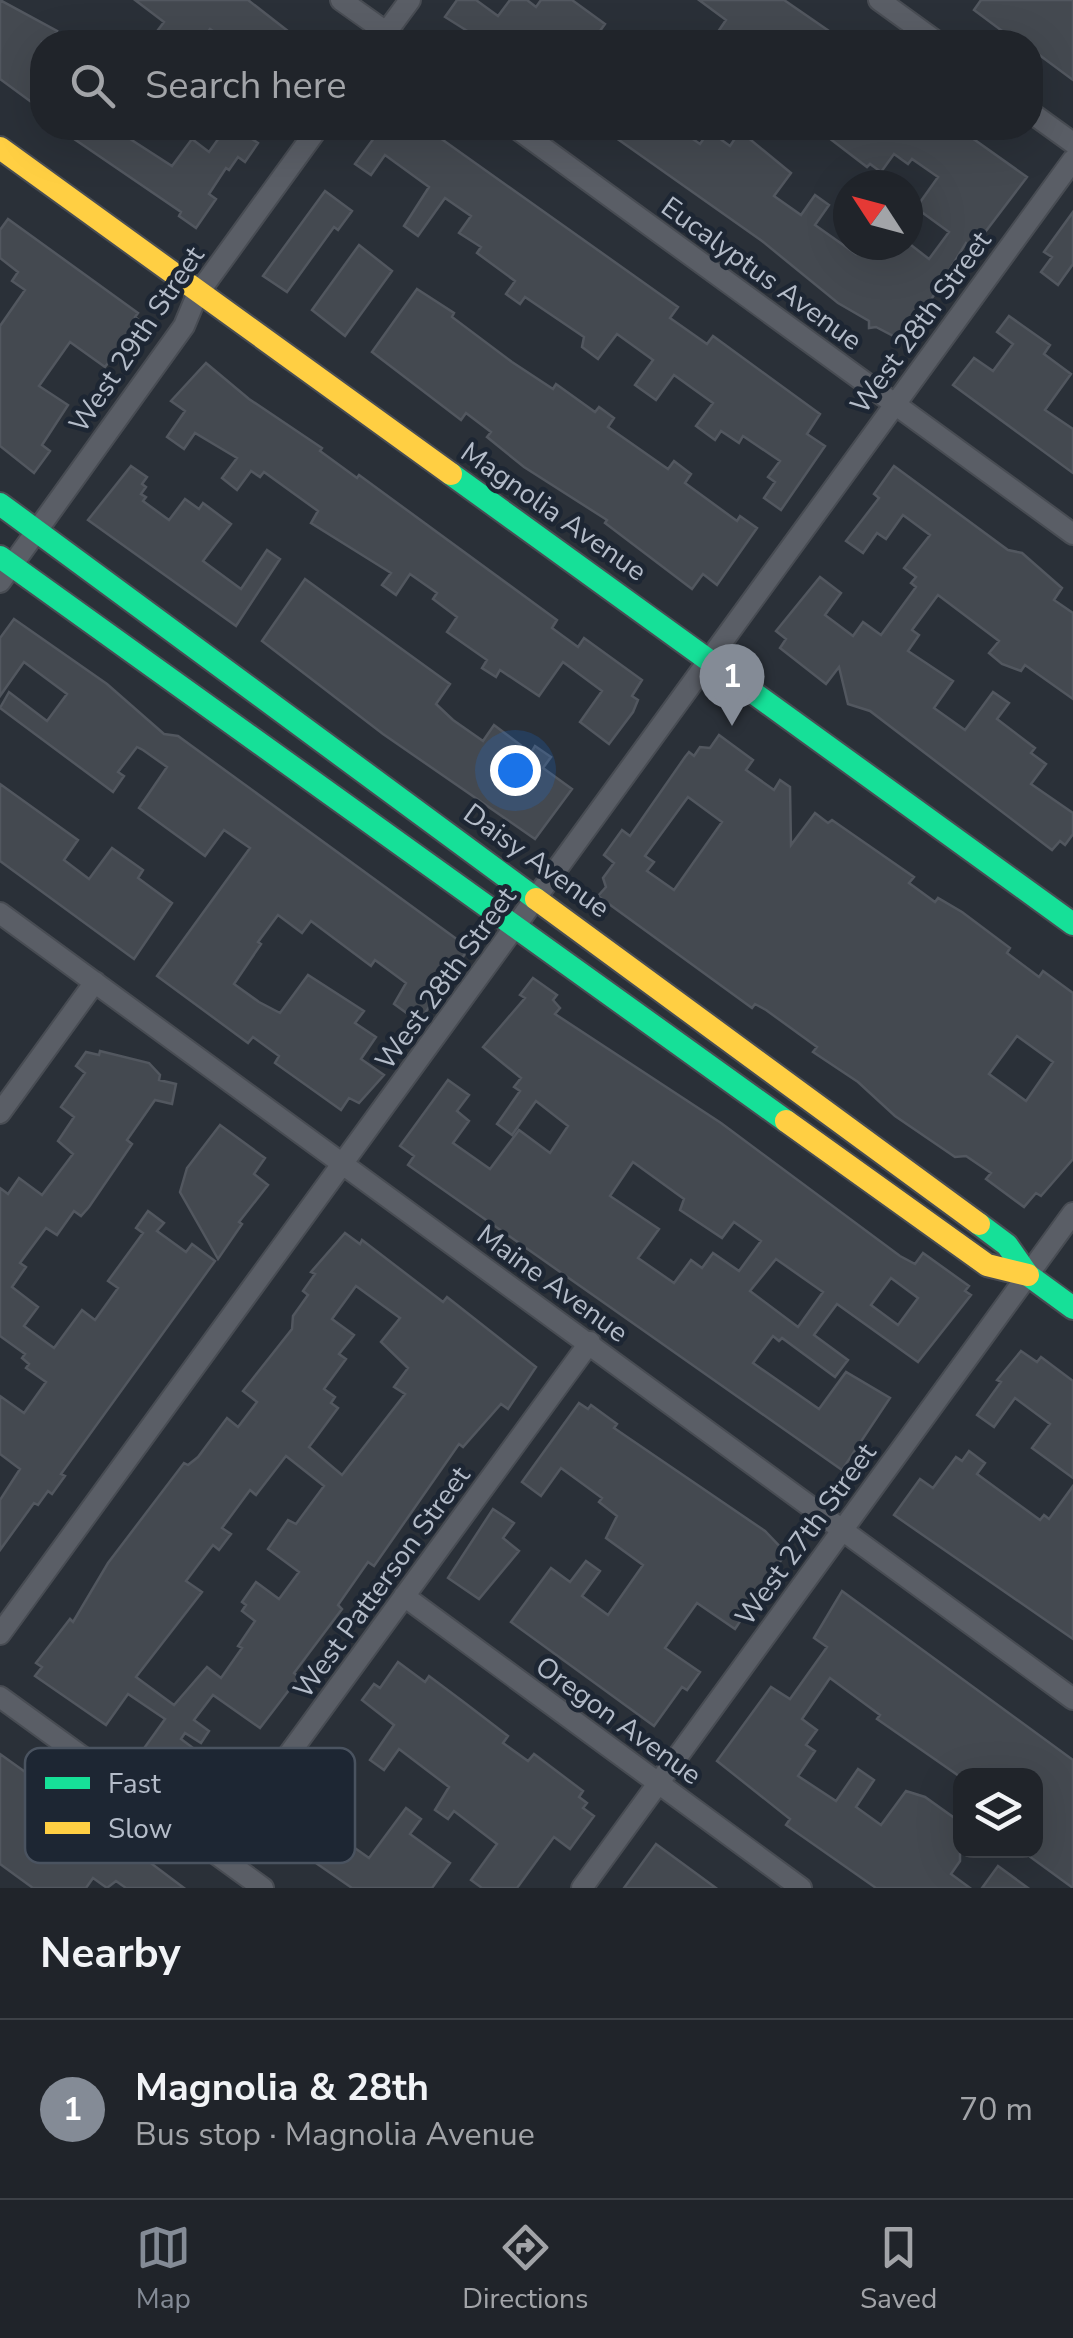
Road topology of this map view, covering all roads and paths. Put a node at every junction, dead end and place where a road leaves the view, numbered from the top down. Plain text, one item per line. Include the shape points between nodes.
1 (341, 0) edge
2 (410, 0) edge
3 (879, 0) edge
4 (377, 30) edge
5 (393, 30) edge
6 (920, 30) edge
7 (1043, 121) edge
8 (309, 140) edge
9 (532, 140) edge
10 (1073, 143) edge
11 (0, 148) edge
12 (1073, 160) edge
13 (197, 295) junction
14 (894, 404) junction
15 (0, 504) edge
16 (37, 530) junction
17 (1073, 534) edge
18 (4, 568) edge
19 (708, 660) junction
20 (538, 898) junction
21 (0, 913) edge
22 (1073, 924) edge
23 (514, 928) junction
24 (94, 982) junction
25 (0, 1113) edge
26 (344, 1166) junction
27 (1073, 1212) edge
28 (1028, 1275) junction
29 (1073, 1308) edge
30 (590, 1342) junction
31 (844, 1531) junction
32 (404, 1596) junction
33 (0, 1634) edge
34 (0, 1697) edge
35 (1073, 1699) edge
36 (70, 1748) edge
37 (293, 1748) edge
38 (658, 1783) junction
39 (228, 1863) edge
40 (263, 1888) edge
41 (582, 1888) edge
42 (802, 1888) edge

1 - 4 street
2 - 5 street
3 - 6 street
7 - 10 street
8 - 13 street, West 29th Street
9 - 14 street, Eucalyptus Avenue
11 - 13 street, Magnolia Avenue
12 - 14 street, West 28th Street
13 - 16 street, West 29th Street via 184,326
13 - 19 street, Magnolia Avenue
14 - 17 street, Eucalyptus Avenue
14 - 19 street, West 28th Street
15 - 16 street, Daisy Avenue
16 - 18 street, West 29th Street
16 - 20 street, Daisy Avenue
18 - 23 street, Daisy Avenue
19 - 20 street, West 28th Street
19 - 22 street, Magnolia Avenue
20 - 23 street, West 28th Street
20 - 28 street, Daisy Avenue via 1007,1246
21 - 24 street, Maine Avenue
23 - 26 street, West 28th Street
23 - 28 street, Daisy Avenue via 987,1266
24 - 25 street
24 - 26 street, Maine Avenue
26 - 30 street, Maine Avenue
26 - 33 street, West 28th Street
27 - 28 street, West 27th Street
28 - 29 street, Daisy Avenue
28 - 31 street, West 27th Street
30 - 31 street, Maine Avenue
30 - 32 street, West Patterson Street
31 - 35 street, Maine Avenue
31 - 38 street, West 27th Street
32 - 37 street, West Patterson Street
32 - 38 street, Oregon Avenue
34 - 36 street
38 - 41 street, West 27th Street
38 - 42 street, Oregon Avenue
39 - 40 street

